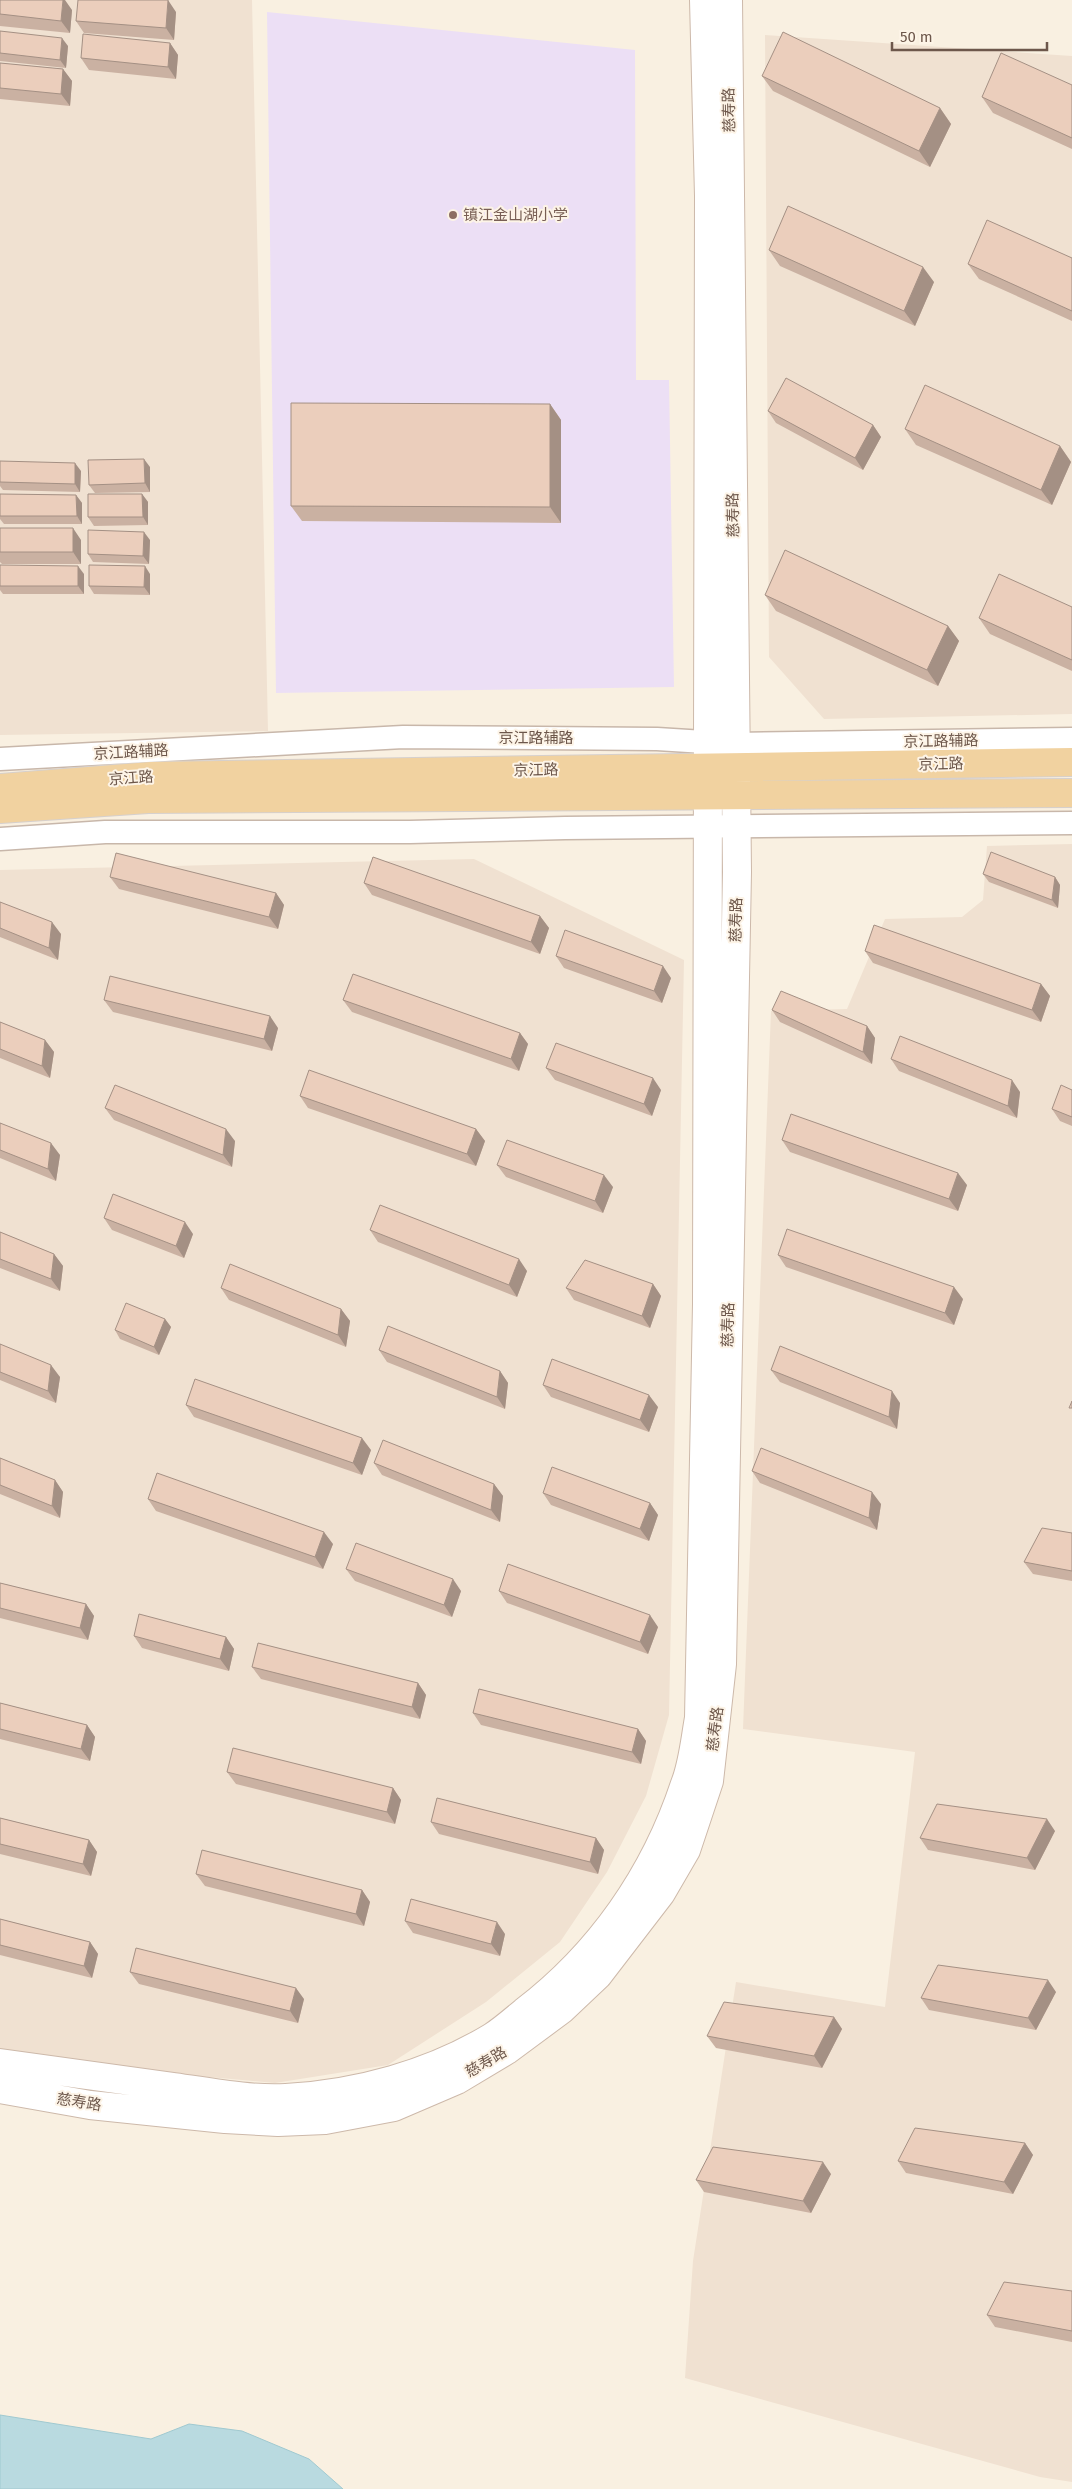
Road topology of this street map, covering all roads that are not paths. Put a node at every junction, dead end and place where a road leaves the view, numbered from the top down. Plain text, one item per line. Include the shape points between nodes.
1 (704, 0) edge
2 (728, 0) edge
3 (1072, 739) edge
4 (708, 755) junction
5 (736, 755) junction
6 (0, 759) edge
7 (1072, 762) edge
8 (0, 788) edge
9 (737, 794) junction
10 (1072, 794) edge
11 (708, 795) junction
12 (0, 809) edge
13 (1072, 823) edge
14 (708, 826) junction
15 (737, 826) junction
16 (0, 840) edge
17 (0, 2063) edge
18 (0, 2089) edge

1 - 4 street, 慈寿路 via 709,196
2 - 5 street, 慈寿路
3 - 5 street, 京江路辅路
4 - 5 main road, 京江路
4 - 6 street, 京江路辅路 via 657,739 402,737
4 - 8 main road, 京江路 via 152,776
4 - 11 street, 慈寿路
5 - 7 main road, 京江路
5 - 9 street, 慈寿路
9 - 10 main road, 京江路
9 - 11 main road, 京江路
9 - 15 street, 慈寿路
11 - 12 main road, 京江路 via 148,799
11 - 14 street, 慈寿路
13 - 15 street
14 - 15 street
14 - 16 street via 410,832 105,832
14 - 17 street, 慈寿路 via 707,1304 699,1718 686,1782 664,1841 639,1886 608,1930 576,1966 492,2037 449,2059 352,2092 284,2098 229,2094
15 - 18 street, 慈寿路 via 722,1664 709,1781 686,1850 661,1893 598,1975 561,2010 507,2050 457,2080 394,2107 325,2120 278,2122 90,2105

